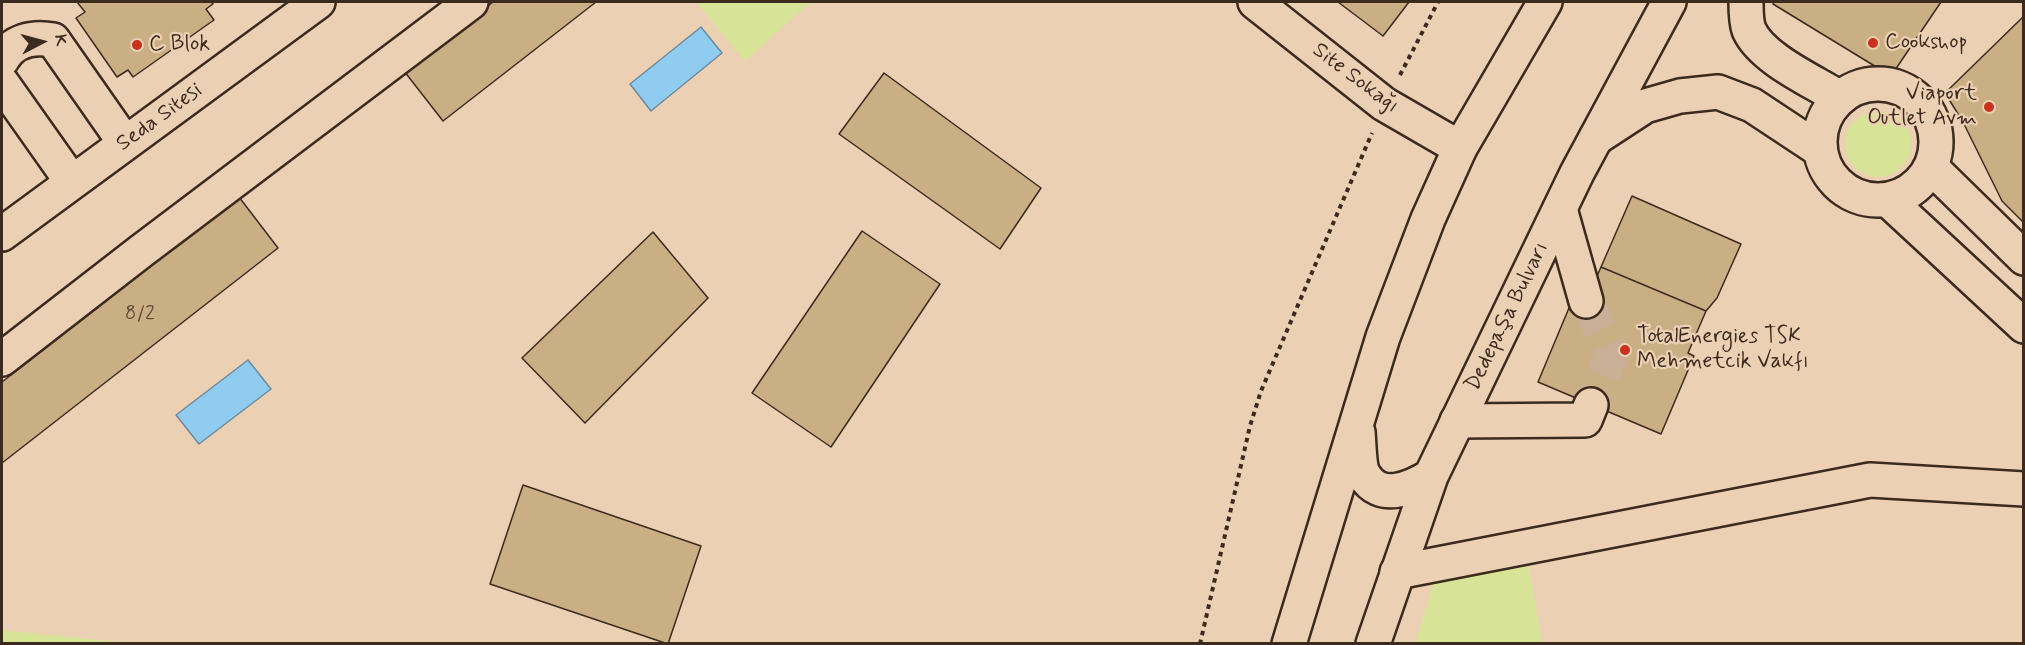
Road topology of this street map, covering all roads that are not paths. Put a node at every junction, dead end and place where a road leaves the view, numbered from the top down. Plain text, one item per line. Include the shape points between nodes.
1 (471, 2) edge
2 (1255, 2) edge
3 (1545, 2) edge
4 (1669, 2) edge
5 (1746, 2) edge
6 (313, 3) edge
7 (2, 60) edge
8 (2, 83) edge
9 (1840, 98) junction
10 (1596, 138) junction
11 (125, 143) junction
12 (1460, 148) junction
13 (1820, 150) junction
14 (1932, 167) junction
15 (72, 182) junction
16 (1888, 200) junction
17 (1560, 209) junction
18 (2, 234) edge
19 (2024, 258) edge
20 (1586, 301) tunnel mouth
21 (2024, 326) edge
22 (2, 359) edge
23 (1591, 405) tunnel mouth
24 (1358, 421) junction
25 (1457, 421) junction
26 (1431, 476) junction
27 (2024, 489) edge
28 (1397, 572) junction
29 (1289, 644) edge
30 (1373, 644) edge

1 - 22 street
2 - 12 street, Site Sokağı via 1384,104
3 - 12 street
4 - 10 street, Dedepaşa Bulvarı
5 - 9 street via 1748,28 1758,45
6 - 11 street, Seda Sitesi
7 - 11 street via 22,41 52,40
8 - 15 street
9 - 13 street via 1827,112 1820,131
9 - 14 street via 1857,87 1876,84 1896,86 1913,95 1927,110 1935,128 1937,147
10 - 13 street via 1645,106 1680,96 1718,92 1752,105
10 - 17 street, Dedepaşa Bulvarı
11 - 15 street, Seda Sitesi
12 - 24 street via 1383,337
13 - 16 street via 1836,184 1851,195 1870,201
14 - 16 street via 1906,194
14 - 19 street
15 - 18 street, Seda Sitesi
16 - 21 street
17 - 20 street
17 - 25 street, Dedepaşa Bulvarı
23 - 25 street via 1585,420
24 - 26 street via 1362,474 1376,489 1411,488
24 - 29 street
25 - 26 street, Dedepaşa Bulvarı
26 - 28 street, Dedepaşa Bulvarı
27 - 28 street via 1870,480
28 - 30 street, Dedepaşa Bulvarı

